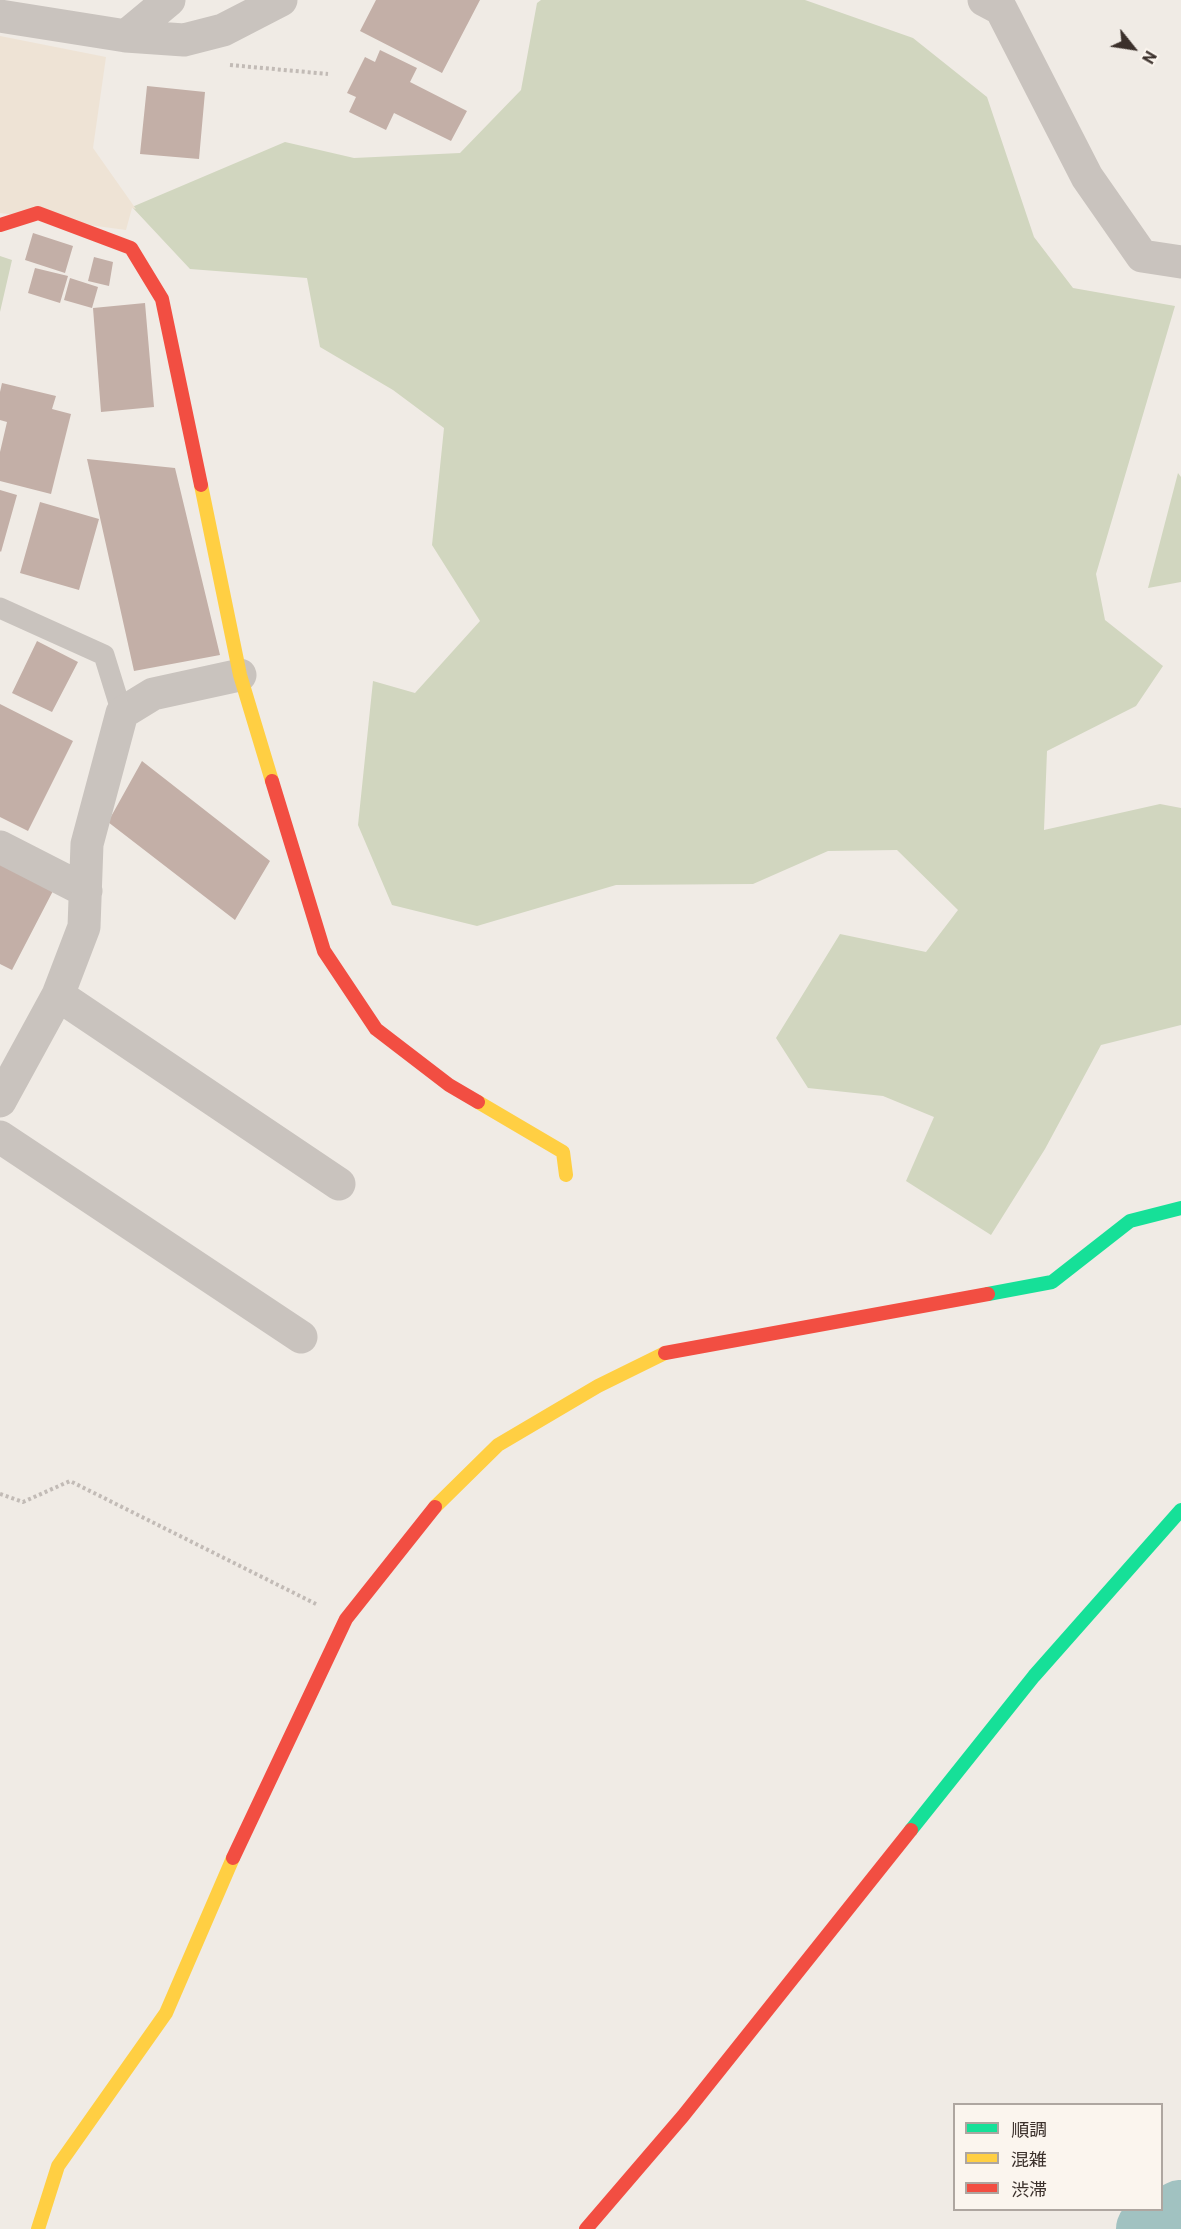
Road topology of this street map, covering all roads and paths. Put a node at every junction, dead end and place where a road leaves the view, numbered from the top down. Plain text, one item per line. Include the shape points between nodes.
1 (169, 0) edge
2 (281, 0) edge
3 (984, 0) edge
4 (0, 16) edge
5 (126, 36) junction
6 (226, 65) dead end
7 (328, 74) dead end
8 (0, 225) edge
9 (1181, 262) edge
10 (0, 608) edge
11 (240, 675) junction
12 (122, 714) junction
13 (0, 847) edge
14 (86, 891) junction
15 (58, 995) junction
16 (0, 1101) edge
17 (0, 1137) edge
18 (566, 1174) dead end
19 (339, 1184) dead end
20 (1181, 1208) edge
21 (301, 1337) dead end
22 (0, 1494) edge
23 (1181, 1510) edge
24 (346, 1619) junction
25 (38, 2229) edge
26 (586, 2229) edge

1 - 5 street
2 - 5 street via 223,30 184,40
3 - 9 street via 1000,9 1087,177 1142,255
4 - 5 street
6 - 7 path
8 - 11 street via 38,213 131,248 162,299
10 - 12 lane via 104,656
11 - 12 street via 153,694
11 - 18 street via 324,951 376,1029 449,1085 563,1152
12 - 14 street via 87,844
13 - 14 street
14 - 15 street via 84,927
15 - 16 street
15 - 19 street
17 - 21 street
20 - 24 street via 1130,1221 1052,1282 668,1352 598,1386 498,1445 438,1503
22 - 24 path via 23,1502 70,1481
23 - 26 street via 1034,1676 683,2116
24 - 25 street via 224,1877 166,2013 58,2166

